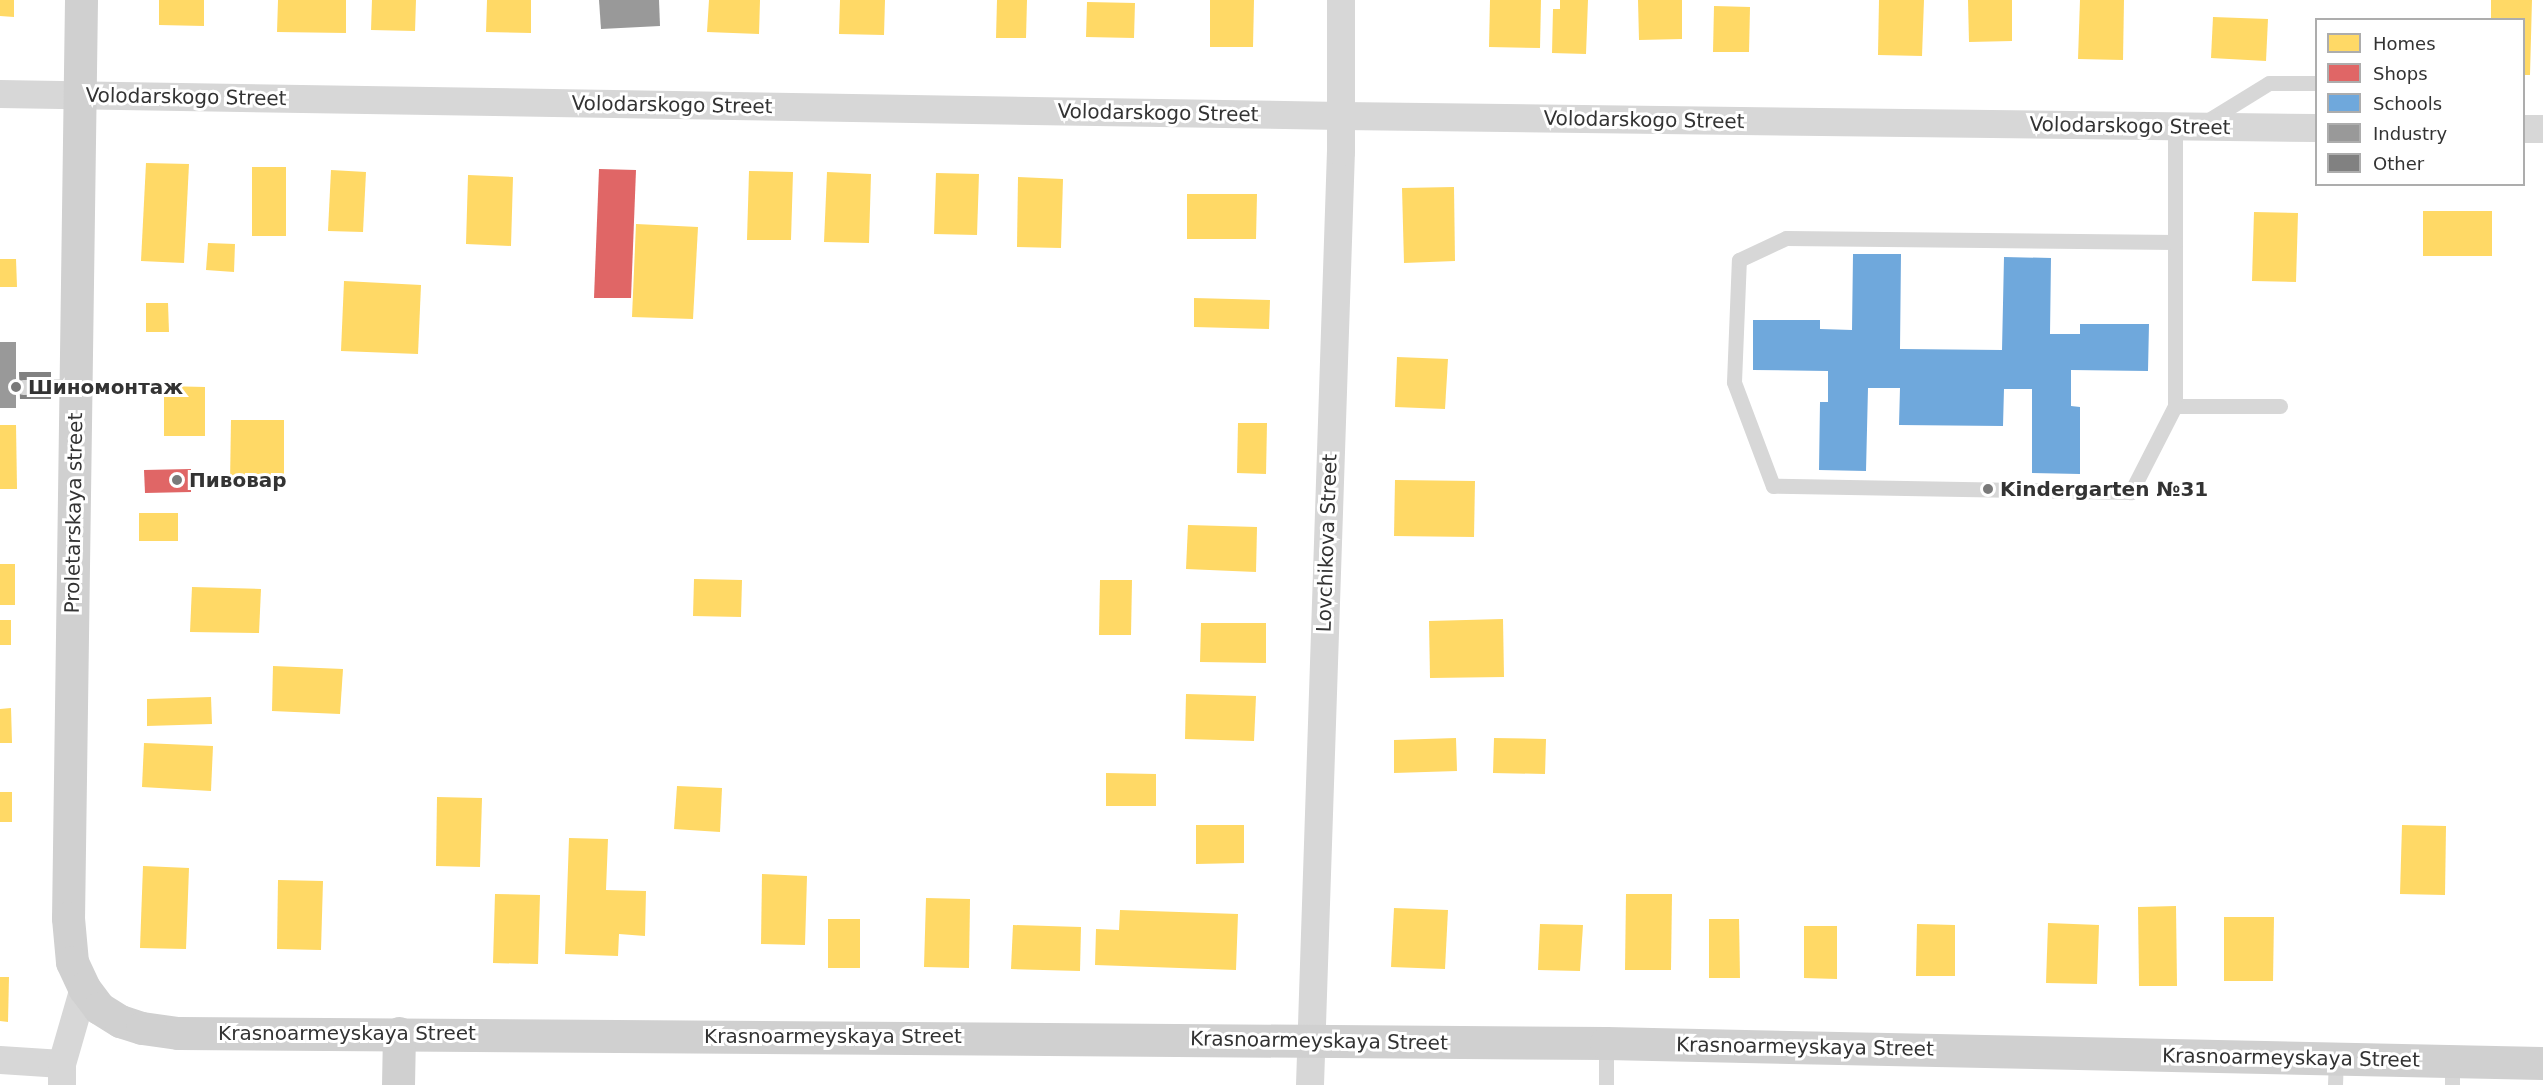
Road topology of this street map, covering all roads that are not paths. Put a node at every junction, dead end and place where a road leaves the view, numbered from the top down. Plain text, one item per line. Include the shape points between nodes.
1 (81, 0) edge
2 (1341, 0) edge
3 (2315, 83) edge
4 (0, 94) edge
5 (79, 95) junction
6 (1342, 116) junction
7 (2187, 127) junction
8 (2315, 128) edge
9 (2525, 129) edge
10 (2543, 129) edge
11 (2175, 242) junction
12 (75, 386) junction
13 (23, 387) dead end
14 (2175, 406) junction
15 (2280, 406) dead end
16 (92, 998) junction
17 (399, 1033) junction
18 (1309, 1042) junction
19 (1606, 1043) junction
20 (0, 1060) edge
21 (2543, 1063) edge
22 (2335, 1072) edge
23 (2452, 1073) edge
24 (62, 1075) edge
25 (398, 1085) edge
26 (1310, 1085) edge
27 (1606, 1085) edge

1 - 5 street, Proletarskaya street
2 - 6 street, Lovchikova Street
3 - 7 lane via 2269,83
4 - 5 street, Volodarskogo Street
5 - 6 street, Volodarskogo Street
5 - 12 street, Proletarskaya street
6 - 7 street, Volodarskogo Street
6 - 18 street, Lovchikova Street
7 - 8 street, Volodarskogo Street
7 - 11 lane
9 - 10 street
11 - 14 lane
11 - 14 lane via 1786,238 1739,260 1734,382 1773,486 2131,492
12 - 13 lane
12 - 16 street, Proletarskaya street via 69,918 72,962
14 - 15 lane
16 - 17 street, Krasnoarmeyskaya Street via 120,1021 178,1033
16 - 24 street
17 - 18 street, Krasnoarmeyskaya Street
17 - 25 street
18 - 19 street, Krasnoarmeyskaya Street
18 - 26 street, Lovchikova Street
19 - 22 street, Krasnoarmeyskaya Street
19 - 27 lane
20 - 24 street
21 - 23 street, Krasnoarmeyskaya Street
22 - 23 street, Krasnoarmeyskaya Street

